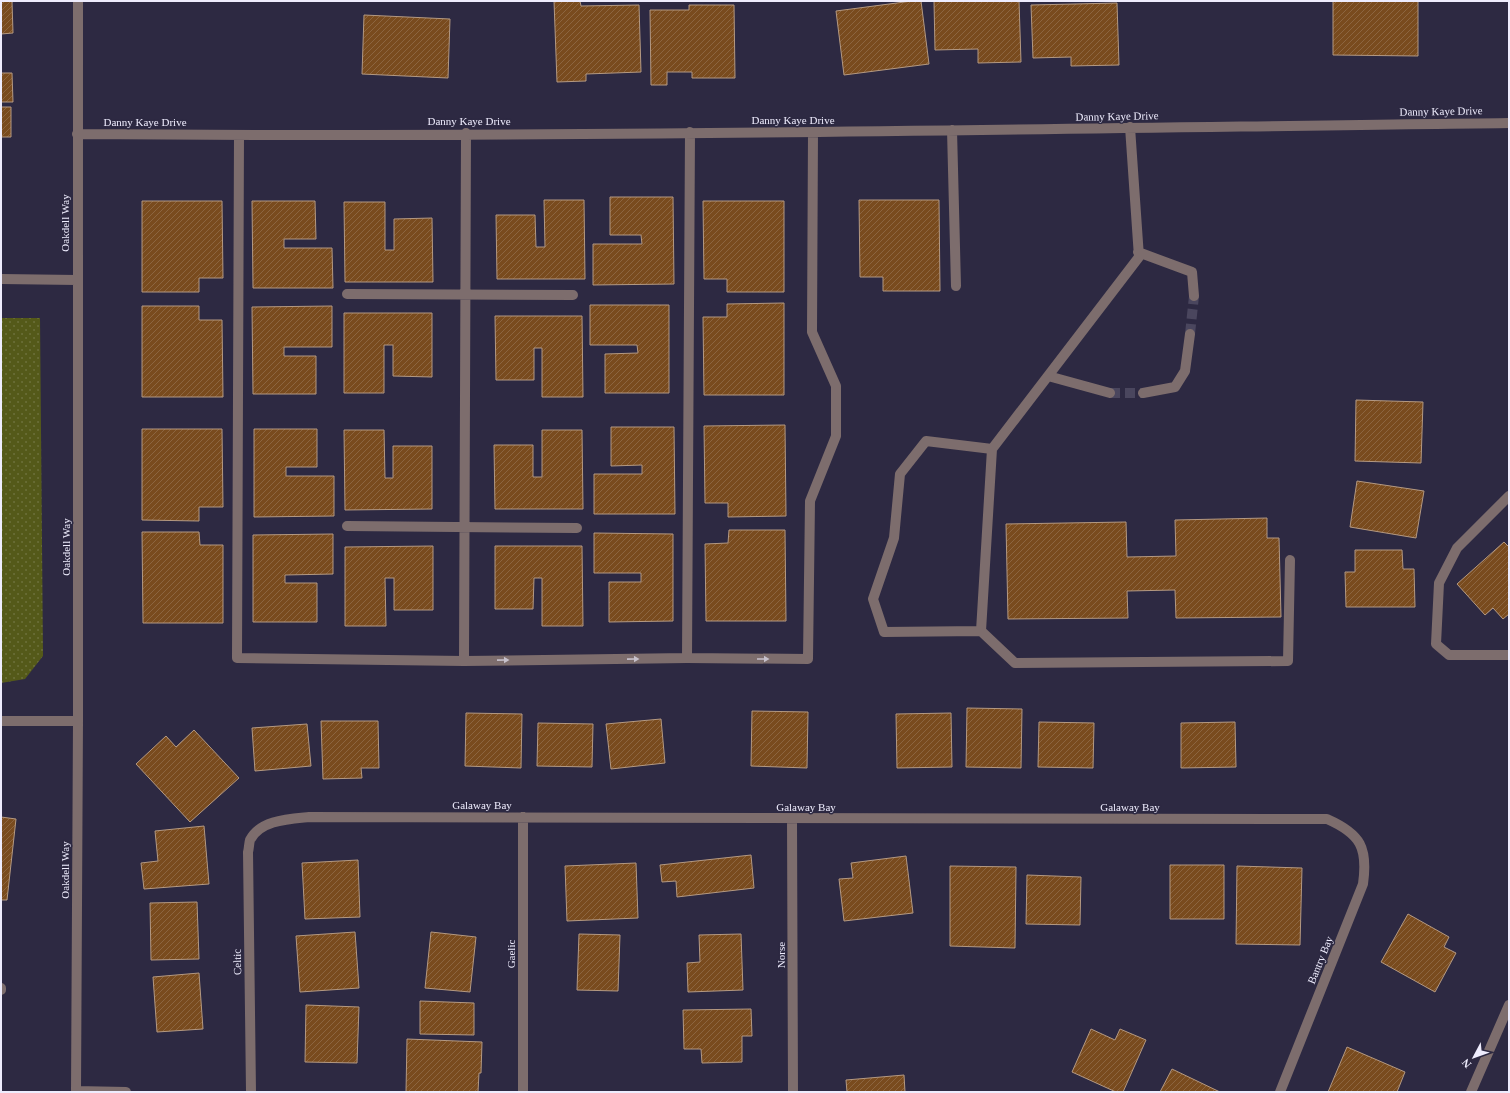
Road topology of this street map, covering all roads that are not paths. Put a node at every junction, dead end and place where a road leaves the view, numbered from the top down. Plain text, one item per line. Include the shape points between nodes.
1 (78, 1) edge
2 (1509, 123) edge
3 (1130, 127) junction
4 (952, 130) junction
5 (690, 132) junction
6 (813, 132) junction
7 (466, 133) junction
8 (77, 134) junction
9 (240, 135) junction
10 (1138, 252) junction
11 (1, 279) edge
12 (77, 280) junction
13 (956, 286) dead end
14 (347, 294) dead end
15 (465, 295) junction
16 (574, 295) dead end
17 (1194, 296) tunnel mouth
18 (1190, 334) tunnel mouth
19 (1048, 376) junction
20 (1110, 393) tunnel mouth
21 (1143, 393) tunnel mouth
22 (992, 449) junction
23 (1509, 496) edge
24 (347, 526) dead end
25 (465, 528) junction
26 (577, 528) dead end
27 (1290, 560) dead end
28 (981, 631) junction
29 (1509, 655) edge
30 (687, 658) junction
31 (464, 661) junction
32 (1, 721) edge
33 (78, 721) junction
34 (522, 817) junction
35 (792, 819) junction
36 (256, 834) joint
37 (1356, 836) joint
38 (1509, 1005) edge
39 (76, 1091) edge
40 (126, 1092) edge
41 (251, 1092) edge
42 (523, 1092) edge
43 (793, 1092) edge
44 (1280, 1092) edge
45 (1471, 1092) edge

1 - 8 street, Oakdell Way
2 - 3 street, Danny Kaye Drive
3 - 4 street, Danny Kaye Drive
3 - 10 street
4 - 6 street, Danny Kaye Drive
4 - 13 street
5 - 6 street, Danny Kaye Drive
5 - 7 street, Danny Kaye Drive
5 - 30 street
30 -> 6 street via 808,659 810,501 836,436 836,386 812,332
7 - 9 street, Danny Kaye Drive
7 - 15 street
8 - 9 street, Danny Kaye Drive
8 - 12 street, Oakdell Way
9 - 31 street via 237,658
10 - 17 street via 1192,272
10 - 19 street via 1139,257
11 - 12 street
12 - 33 street, Oakdell Way
14 - 15 street
15 - 16 street
15 - 25 street
18 - 21 street via 1185,371 1176,387
19 - 20 street
19 - 22 street
22 - 28 street
22 - 28 street via 926,442 900,474 894,538 873,599 884,632
23 - 29 street via 1457,548 1439,583 1436,644 1449,655
24 - 25 street
25 - 26 street
25 - 31 street
27 - 28 street via 1288,661 1015,662
31 -> 30 street
32 - 33 street
33 - 39 street, Oakdell Way
34 - 35 street, Galaway Bay
34 - 36 street, Galaway Bay via 309,817 264,825
34 - 42 street, Gaelic
35 - 37 street, Galaway Bay via 1327,819 1346,827
35 - 43 street, Norse
36 - 41 street, Celtic via 250,840 248,852
37 - 44 street, Bantry Bay via 1364,852 1366,867 1363,884
38 - 45 street
39 - 40 street

